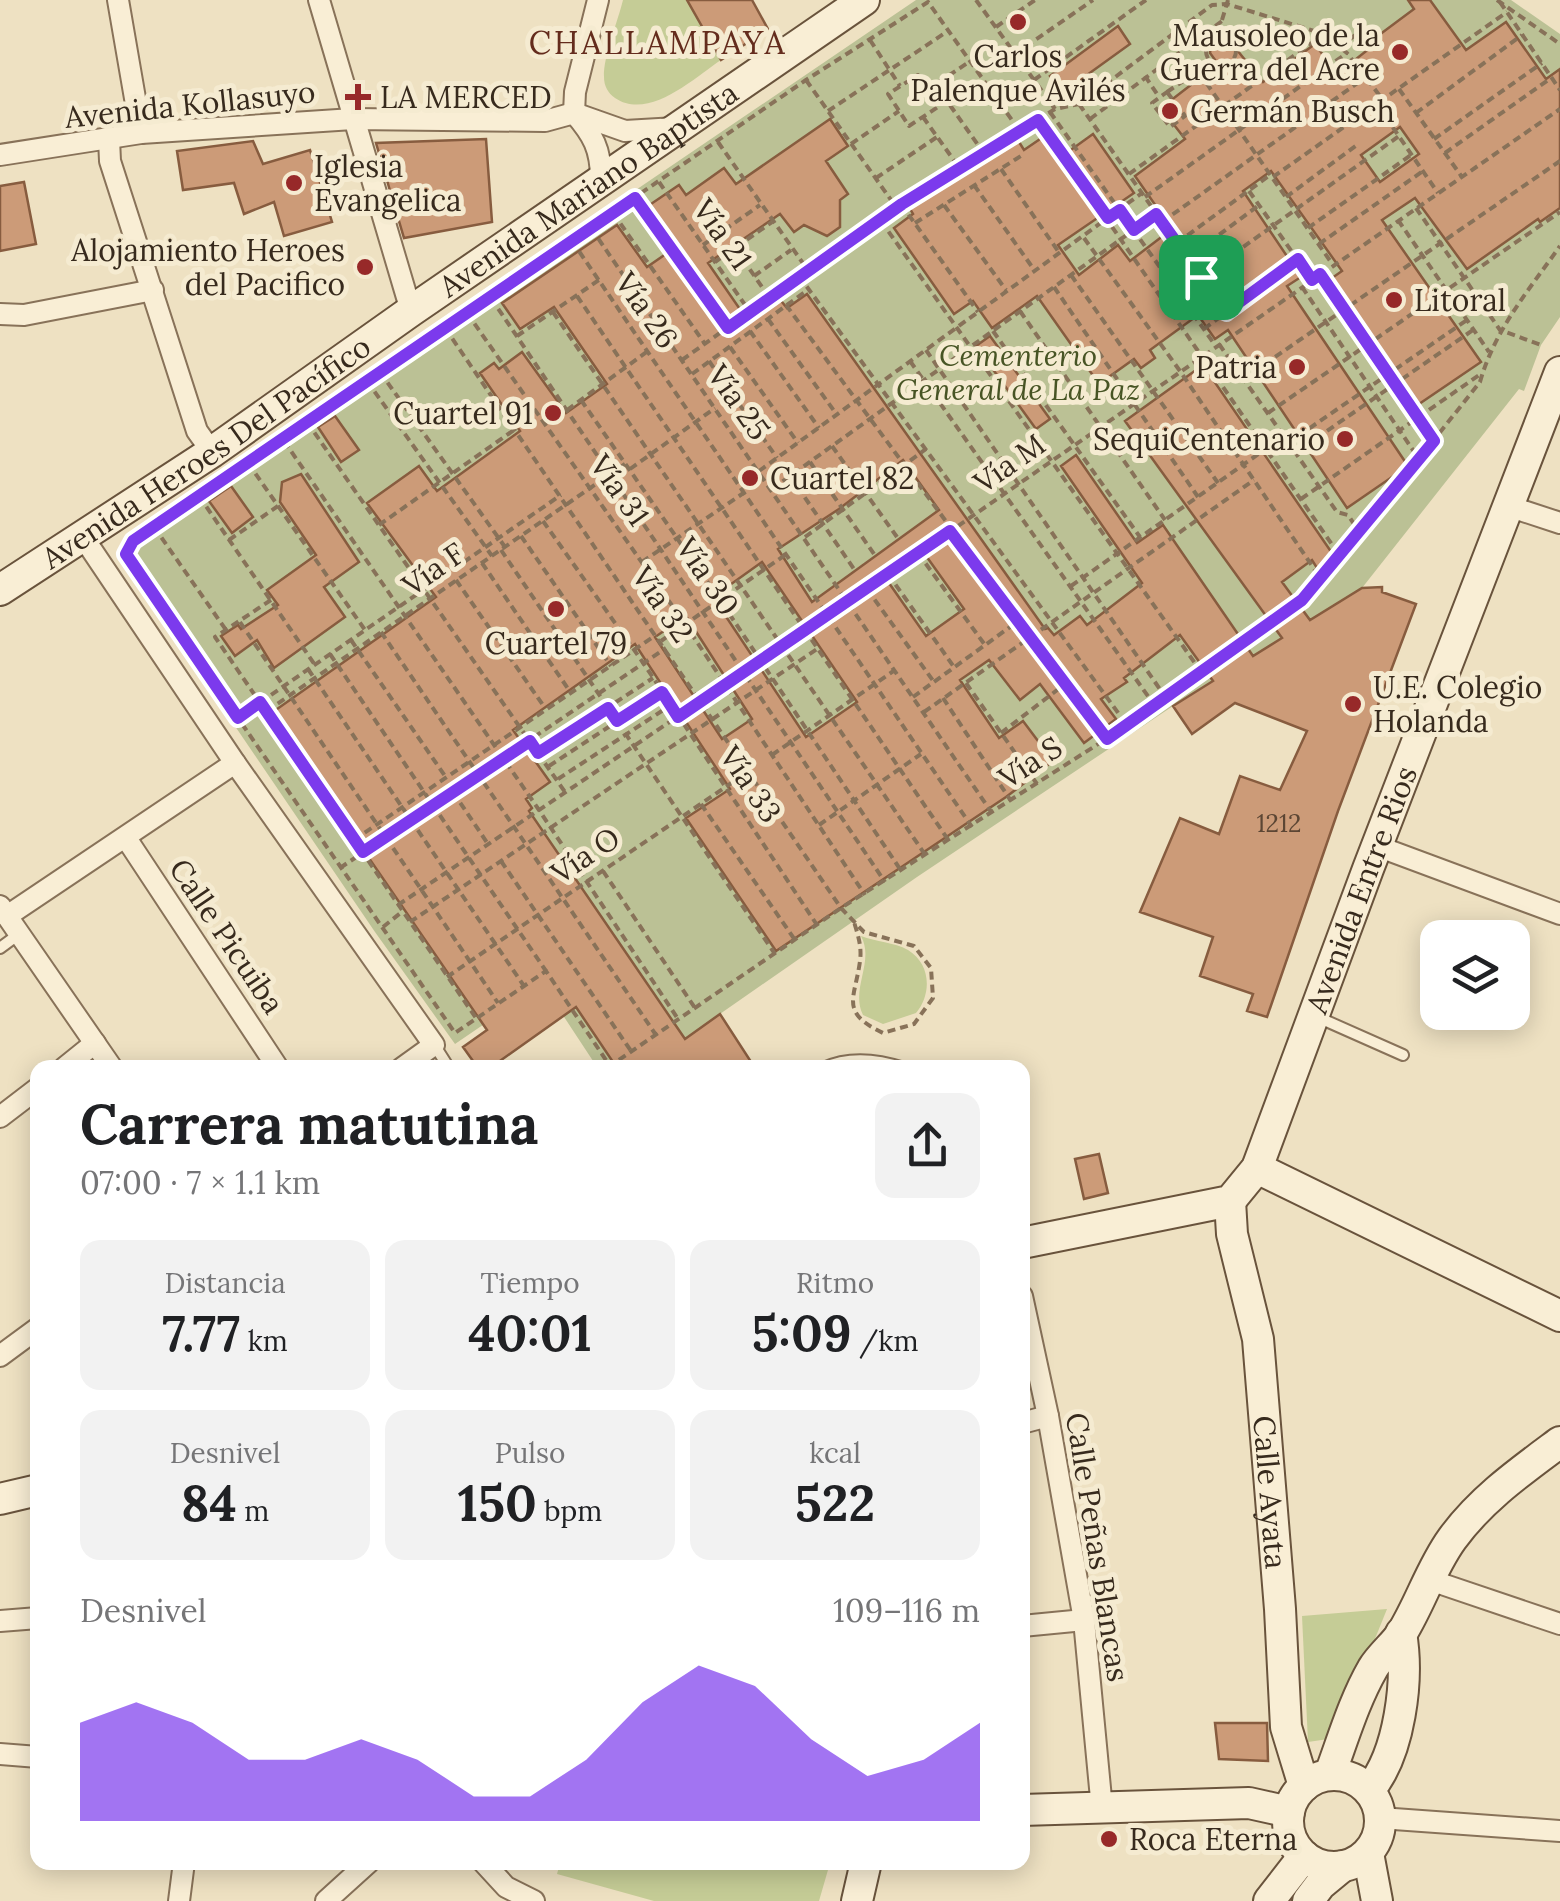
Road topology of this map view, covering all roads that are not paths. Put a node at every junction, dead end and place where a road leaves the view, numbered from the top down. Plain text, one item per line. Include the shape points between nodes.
1 (118, 0) edge
2 (319, 0) edge
3 (598, 0) edge
4 (864, 0) edge
5 (574, 113) junction
6 (353, 119) junction
7 (681, 128) junction
8 (141, 133) junction
9 (109, 139) junction
10 (0, 155) edge
11 (601, 179) junction
12 (153, 290) junction
13 (411, 311) junction
14 (0, 314) edge
15 (1560, 372) edge
16 (212, 452) junction
17 (1508, 506) junction
18 (1560, 523) edge
19 (82, 537) junction
20 (0, 590) edge
21 (235, 763) junction
22 (126, 838) junction
23 (1377, 846) junction
24 (3, 911) edge
25 (1560, 914) edge
26 (19, 934) junction
27 (0, 948) edge
28 (1314, 1016) junction
29 (95, 1043) junction
30 (434, 1045) junction
31 (1403, 1055) dead end
32 (74, 1060) edge
33 (107, 1060) edge
34 (273, 1060) edge
35 (413, 1060) edge
36 (444, 1060) edge
37 (30, 1094) edge
38 (0, 1117) edge
39 (1257, 1168) junction
40 (1230, 1201) junction
41 (1030, 1241) edge
42 (1560, 1316) edge
43 (1030, 1333) edge
44 (30, 1334) edge
45 (0, 1356) edge
46 (1048, 1416) junction
47 (1030, 1421) edge
48 (1560, 1442) edge
49 (30, 1492) edge
50 (0, 1499) edge
51 (1427, 1580) junction
52 (30, 1619) edge
53 (1084, 1620) junction
54 (0, 1621) edge
55 (1560, 1624) edge
56 (1030, 1625) edge
57 (1401, 1633) junction
58 (0, 1754) edge
59 (30, 1756) edge
60 (1308, 1791) junction
61 (1375, 1804) junction
62 (1102, 1809) junction
63 (1030, 1810) edge
64 (1560, 1831) edge
65 (1304, 1856) junction
66 (1355, 1860) junction
67 (183, 1870) edge
68 (360, 1870) edge
69 (490, 1870) edge
70 (864, 1870) edge
71 (179, 1901) edge
72 (326, 1901) edge
73 (534, 1901) edge
74 (856, 1901) edge
75 (1269, 1901) edge
76 (1308, 1901) edge
77 (1377, 1901) edge

1 - 8 street
2 - 6 street
3 - 5 street
4 - 7 main road, Avenida Mariano Baptista
5 - 6 street, Avenida Kollasuyo via 545,121
5 - 7 street, Avenida Kollasuyo via 624,131
5 - 11 street via 594,136
6 - 8 street, Avenida Kollasuyo
6 - 13 street
7 - 11 main road, Avenida Mariano Baptista
8 - 9 street, Avenida Kollasuyo
9 - 10 street, Avenida Kollasuyo
9 - 12 street via 110,161
11 - 13 main road, Avenida Mariano Baptista
12 - 14 street
12 - 16 street via 198,431
13 - 16 main road, Avenida Heroes Del Pacífico
15 - 17 main road, Avenida Entre Rios
16 - 19 main road, Avenida Heroes Del Pacífico
17 - 18 street
17 - 23 main road, Avenida Entre Rios
19 - 20 main road, Avenida Heroes Del Pacífico
19 - 21 street
21 - 22 street
21 - 30 street
22 - 24 street
22 - 34 street, Calle Picuiba
23 - 25 street
23 - 28 main road, Avenida Entre Rios
24 - 26 street
26 - 27 lane
26 - 29 street
28 - 31 lane
28 - 39 main road, Avenida Entre Rios
29 - 32 street
29 - 33 street
30 - 35 street
30 - 36 lane
37 - 38 street
39 - 40 main road, Avenida Entre Rios
39 - 42 main road
40 - 41 main road
40 - 60 main road, Calle Ayata via 1258,1339 1286,1727
43 - 46 street, Calle Peñas Blancas
44 - 45 street
46 - 47 street
46 - 53 street, Calle Peñas Blancas
48 - 51 main road via 1475,1512
49 - 50 main road
51 - 55 street
51 - 57 main road
52 - 54 street
53 - 56 street
53 - 62 street, Calle Peñas Blancas
57 - 60 main road via 1376,1664
57 - 61 main road via 1402,1698
58 - 59 street
60 - 61 main road via 1348,1776
60 - 62 main road via 1249,1803
60 - 65 main road via 1290,1836
61 - 64 street
61 - 66 main road via 1378,1838
62 - 63 main road
65 - 66 main road via 1322,1866
65 - 75 main road
66 - 76 main road
66 - 77 main road
67 - 71 street
68 - 72 street
69 - 73 street
70 - 74 main road

